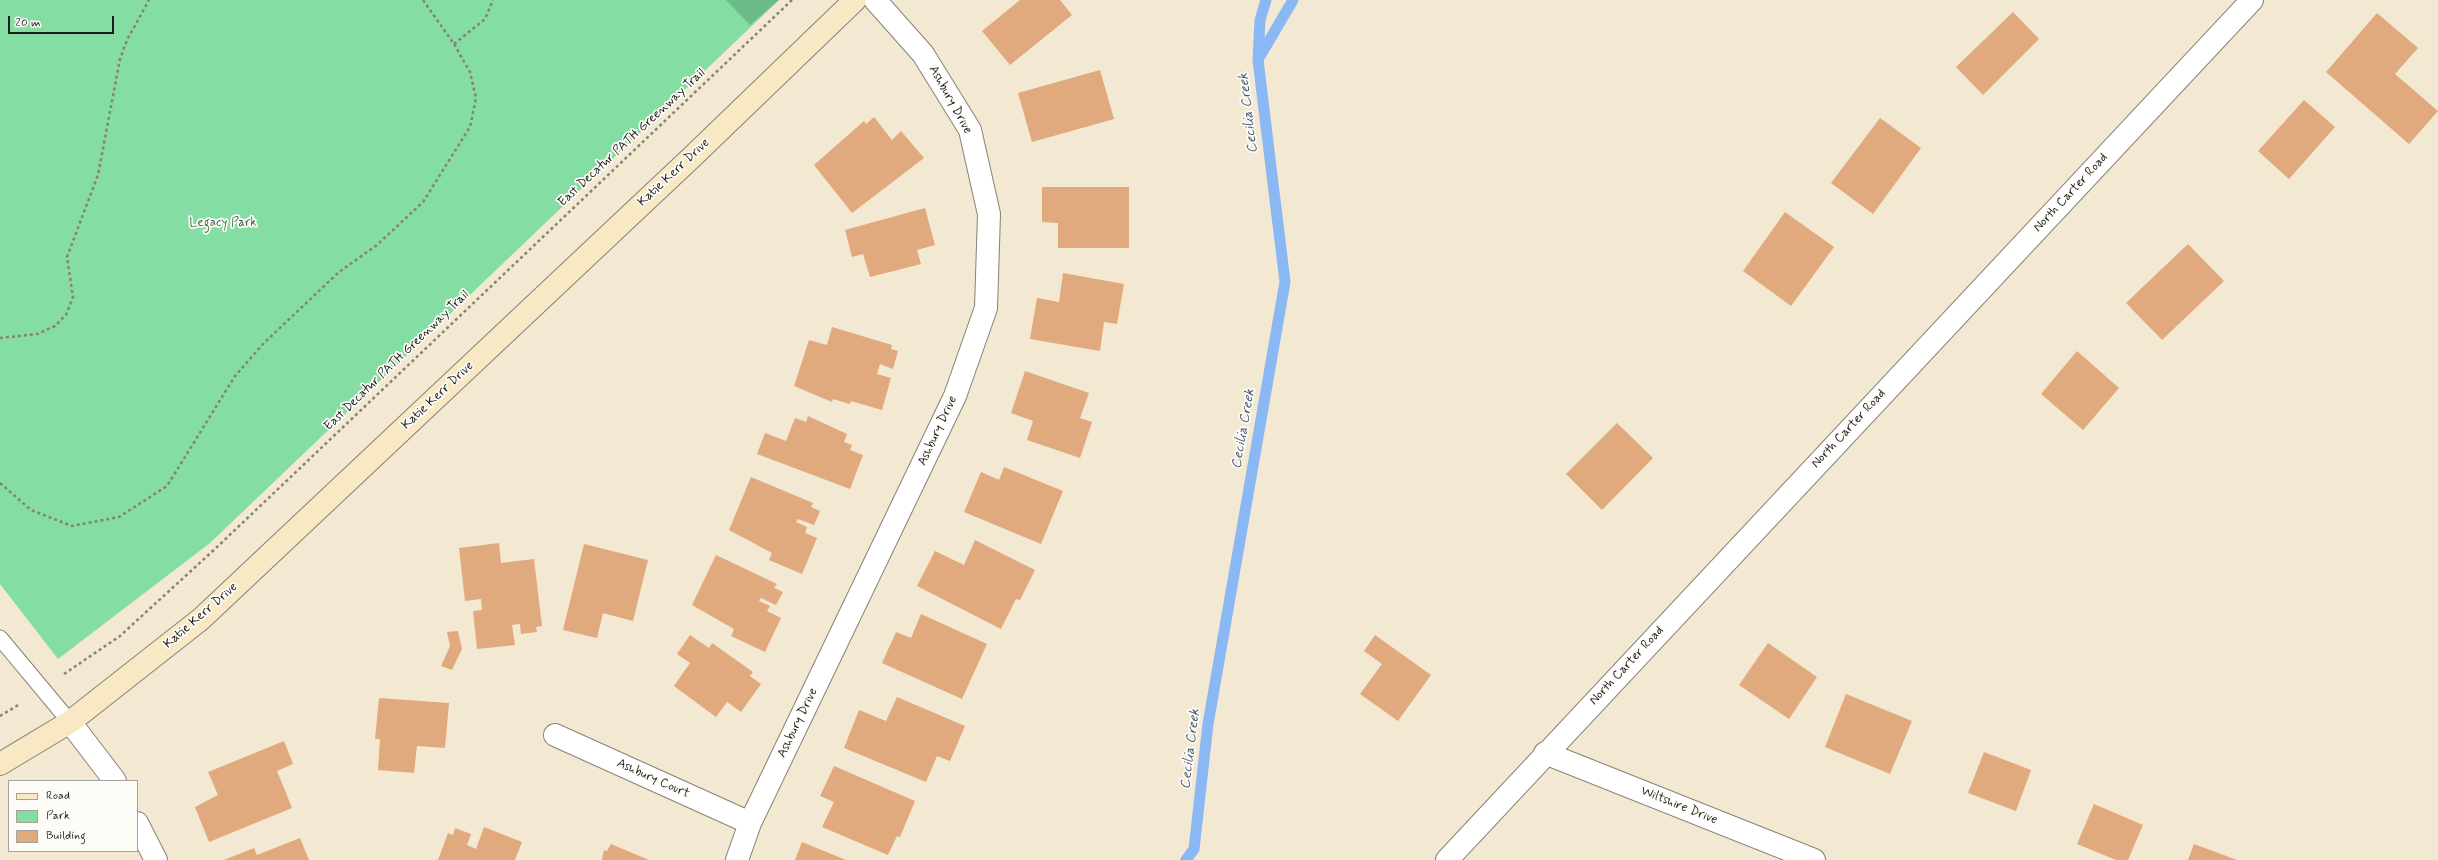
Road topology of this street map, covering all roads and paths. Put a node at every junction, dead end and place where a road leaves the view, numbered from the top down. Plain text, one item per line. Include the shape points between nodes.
1 (149, 0) edge
2 (423, 0) edge
3 (493, 0) edge
4 (792, 0) edge
5 (855, 0) edge
6 (875, 0) edge
7 (2252, 0) edge
8 (454, 44) junction
9 (0, 338) edge
10 (0, 483) edge
11 (0, 638) edge
12 (43, 689) junction
13 (0, 716) edge
14 (70, 722) junction
15 (555, 735) dead end
16 (1545, 753) junction
17 (0, 764) edge
18 (114, 780) edge
19 (750, 823) junction
20 (138, 825) edge
21 (156, 860) edge
22 (737, 860) edge
23 (1447, 860) edge
24 (1814, 860) edge

1 - 9 path via 127,40 120,59 98,175 67,257 73,297 66,315 55,326 38,334
2 - 8 path
3 - 8 path via 485,19
4 - 12 path, East Decatur PATH Greenway Trail via 216,548 120,636
5 - 14 street, Katie Kerr Drive via 201,619
6 - 19 street, Ashbury Drive via 923,54 970,130 988,214 986,308 956,396
7 - 16 street, North Carter Road
8 - 10 path via 470,72 476,98 470,127 423,202 377,245 339,272 250,359 235,376 167,486 119,518 72,526 31,510
11 - 12 lane
12 - 13 path, East Decatur PATH Greenway Trail
12 - 14 lane
14 - 17 street, Katie Kerr Drive
14 - 18 street
15 - 19 street, Ashbury Court
16 - 23 street, North Carter Road
16 - 24 street, Wiltshire Drive
19 - 22 street, Ashbury Drive
20 - 21 street

